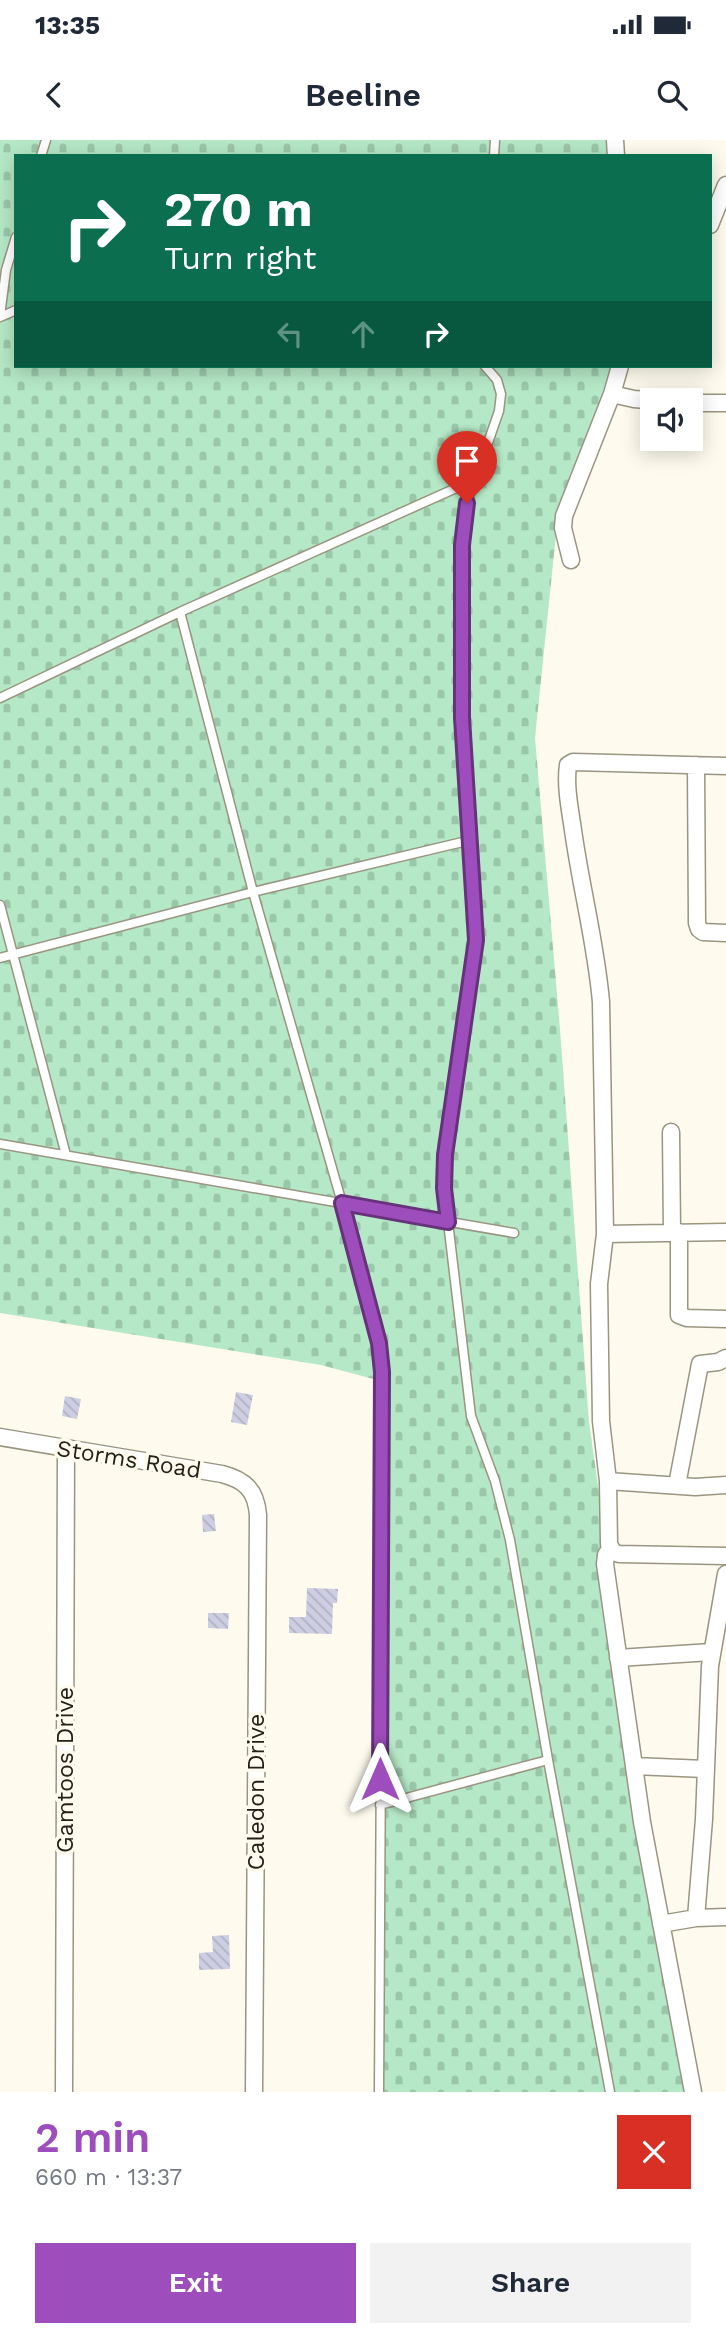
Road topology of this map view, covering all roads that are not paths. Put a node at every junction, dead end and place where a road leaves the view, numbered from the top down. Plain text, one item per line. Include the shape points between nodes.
1 (726, 185) edge
2 (712, 220) edge
3 (14, 244) edge
4 (0, 317) edge
5 (487, 368) edge
6 (619, 368) edge
7 (612, 394) junction
8 (640, 399) edge
9 (703, 403) edge
10 (726, 403) edge
11 (474, 480) junction
12 (571, 560) dead end
13 (180, 612) junction
14 (0, 698) edge
15 (696, 765) junction
16 (726, 766) edge
17 (471, 840) junction
18 (253, 892) junction
19 (0, 905) edge
20 (726, 933) edge
21 (13, 954) junction
22 (0, 958) edge
23 (671, 1132) dead end
24 (0, 1144) edge
25 (66, 1155) junction
26 (342, 1203) junction
27 (448, 1222) junction
28 (676, 1232) junction
29 (726, 1232) edge
30 (514, 1233) dead end
31 (605, 1234) junction
32 (726, 1319) edge
33 (726, 1358) edge
34 (0, 1437) edge
35 (66, 1448) junction
36 (608, 1480) junction
37 (677, 1485) junction
38 (726, 1485) edge
39 (253, 1492) joint
40 (610, 1549) junction
41 (726, 1556) edge
42 (726, 1574) edge
43 (711, 1652) junction
44 (618, 1658) junction
45 (548, 1760) junction
46 (634, 1766) junction
47 (705, 1769) junction
48 (380, 1805) junction
49 (726, 1917) edge
50 (696, 1918) junction
51 (661, 1924) junction
52 (64, 2092) edge
53 (254, 2092) edge
54 (379, 2092) edge
55 (610, 2092) edge
56 (692, 2092) edge

1 - 2 street
3 - 4 lane
5 - 11 lane via 501,394
6 - 7 street
7 - 8 street
7 - 12 street via 564,516
9 - 10 street
11 - 13 lane
11 - 17 lane via 462,545 462,718
13 - 14 lane
13 - 18 lane
15 - 16 street
15 - 20 street via 697,926 704,932
15 - 31 street via 573,762 568,769 572,826 601,1002
17 - 18 lane
17 - 27 lane via 476,940 445,1155
18 - 21 lane
18 - 26 lane
19 - 21 lane
21 - 22 lane
21 - 25 lane
23 - 28 street
24 - 25 lane
25 - 26 lane
26 - 27 lane
26 - 48 lane via 379,1343 382,1372
27 - 30 lane
27 - 45 lane via 471,1416 503,1509
28 - 29 street
28 - 31 street
28 - 32 street via 679,1315
31 - 36 street via 599,1284 601,1421
33 - 37 street via 700,1364
34 - 35 street, Storms Road
35 - 39 street, Storms Road via 222,1474 246,1483
35 - 52 street, Gamtoos Drive
36 - 37 street
36 - 40 street
37 - 38 street
39 - 53 street, Caledon Drive via 258,1515
40 - 41 street via 619,1554
40 - 44 street via 605,1564
42 - 43 street
43 - 44 street
43 - 47 street
44 - 46 street
45 - 48 lane
45 - 55 lane
46 - 47 street
46 - 51 street
47 - 50 street
48 - 54 lane
49 - 50 street
50 - 51 street
51 - 56 street

